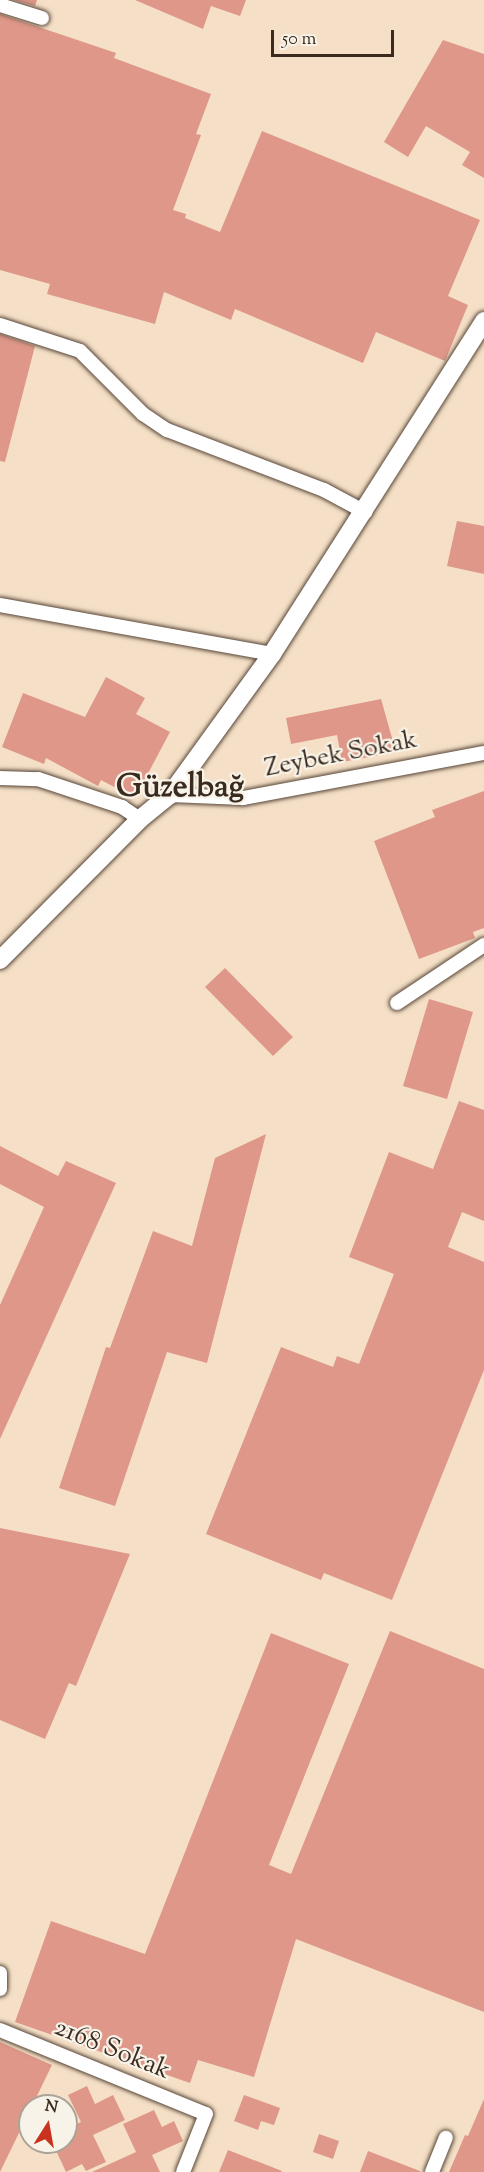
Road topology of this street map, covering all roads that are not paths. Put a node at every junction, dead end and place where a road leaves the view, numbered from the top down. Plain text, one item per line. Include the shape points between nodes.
1 (0, 5) edge
2 (42, 18) dead end
3 (484, 321) edge
4 (0, 325) edge
5 (365, 512) junction
6 (0, 605) edge
7 (272, 654) junction
8 (484, 753) edge
9 (0, 778) edge
10 (170, 795) junction
11 (140, 819) junction
12 (484, 945) edge
13 (0, 960) edge
14 (397, 1003) dead end
15 (0, 1973) edge
16 (0, 1989) edge
17 (0, 2030) edge
18 (446, 2138) dead end
19 (183, 2172) edge
20 (432, 2172) edge

1 - 2 street
3 - 5 street
4 - 5 street via 80,351 143,414 167,430 324,490
5 - 7 street
6 - 7 street
7 - 10 street
8 - 10 street, Zeybek Sokak via 243,798
9 - 11 street via 38,779 122,807
10 - 11 street
11 - 13 street
12 - 14 street
15 - 16 street
17 - 19 street, 2168 Sokak via 206,2114
18 - 20 street

